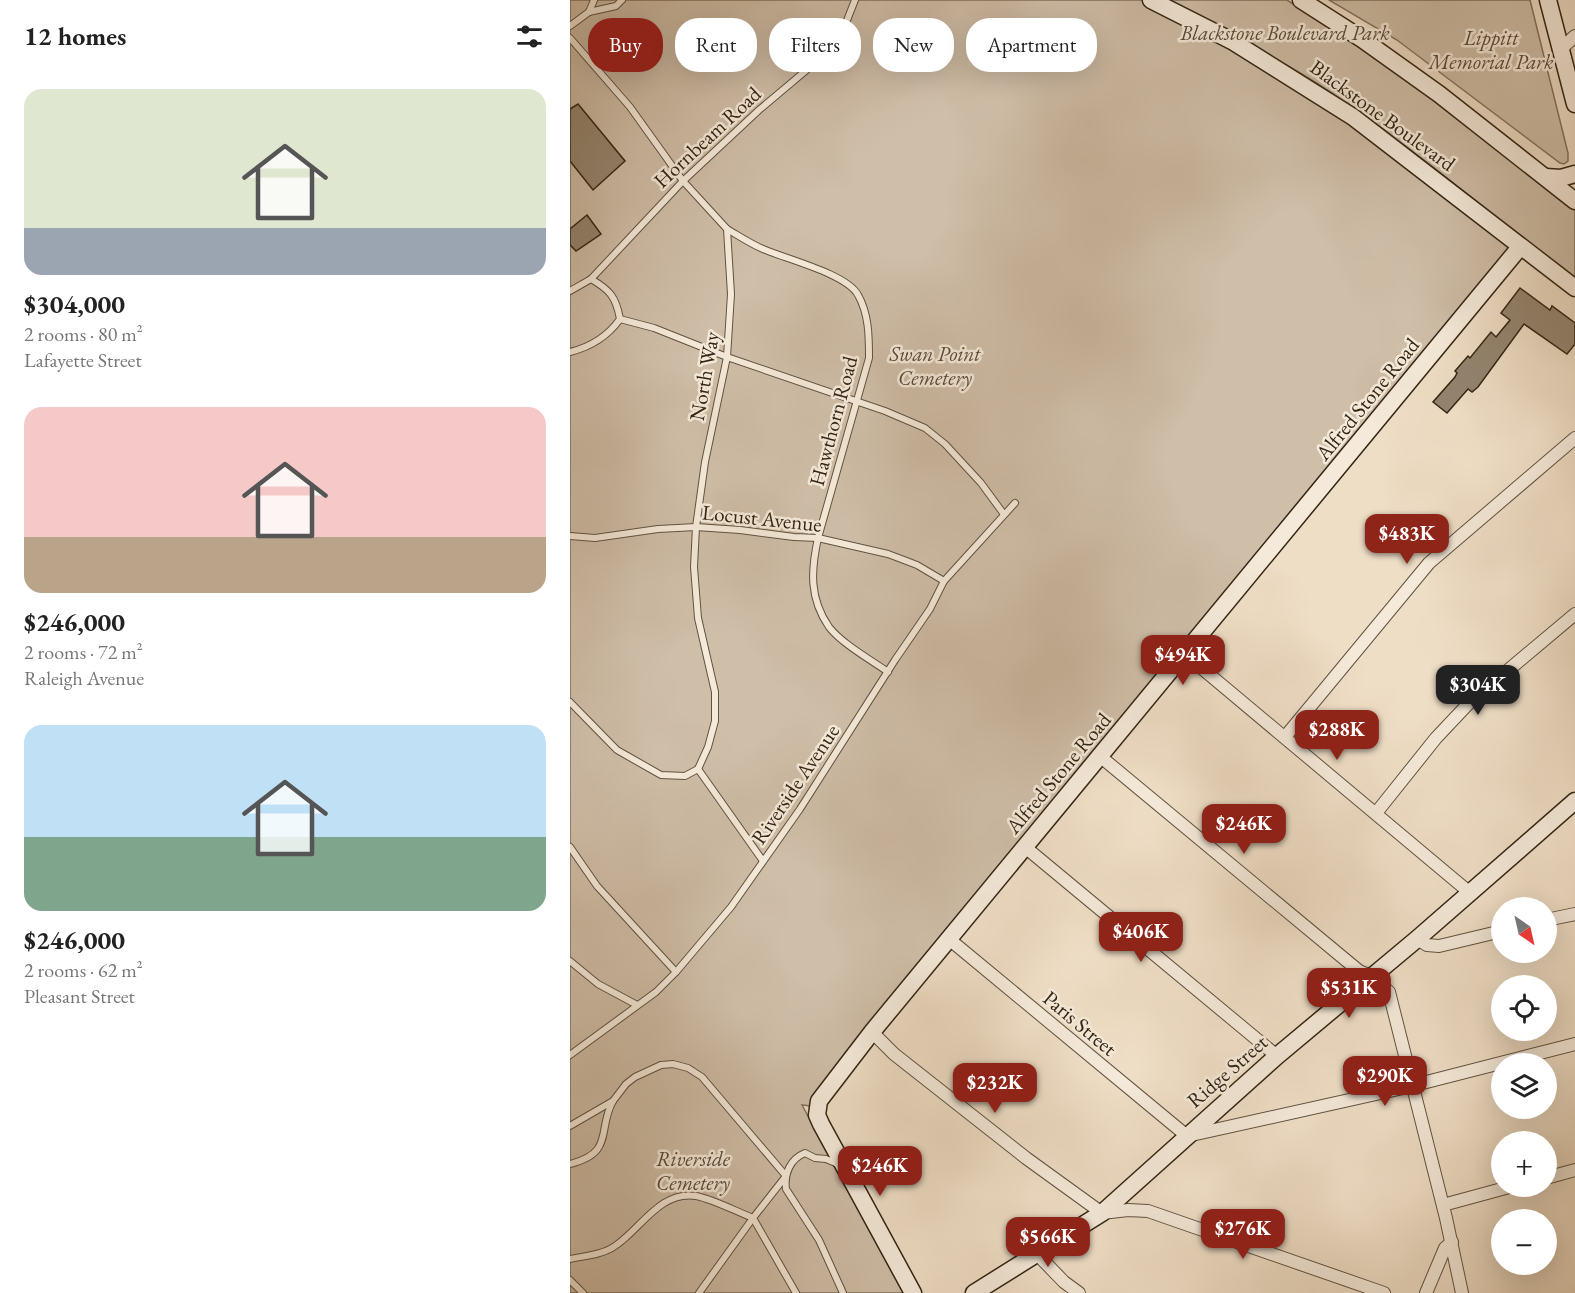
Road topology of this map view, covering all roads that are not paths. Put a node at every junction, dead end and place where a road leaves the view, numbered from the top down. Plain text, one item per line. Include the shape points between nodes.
1 (594, 0) edge
2 (622, 0) edge
3 (855, 0) edge
4 (1151, 0) edge
5 (1301, 0) edge
6 (1548, 0) edge
7 (589, 12) junction
8 (570, 26) edge
9 (1575, 36) edge
10 (570, 38) edge
11 (1561, 49) junction
12 (1575, 104) edge
13 (1575, 174) edge
14 (1546, 177) junction
15 (683, 181) junction
16 (1575, 201) edge
17 (727, 229) junction
18 (1520, 248) junction
19 (591, 279) junction
20 (1575, 288) edge
21 (570, 291) edge
22 (620, 319) junction
23 (570, 352) edge
24 (727, 357) junction
25 (856, 402) junction
26 (1575, 438) edge
27 (1015, 503) dead end
28 (1004, 513) junction
29 (696, 527) junction
30 (570, 536) edge
31 (818, 538) junction
32 (944, 581) junction
33 (1575, 614) edge
34 (1186, 655) junction
35 (888, 672) junction
36 (570, 702) edge
37 (1285, 737) junction
38 (1101, 757) junction
39 (698, 770) junction
40 (1575, 801) edge
41 (1376, 813) junction
42 (570, 847) edge
43 (1025, 847) junction
44 (764, 861) junction
45 (1469, 892) junction
46 (1575, 914) edge
47 (1557, 918) edge
48 (1491, 934) edge
49 (950, 939) junction
50 (1417, 939) junction
51 (570, 961) edge
52 (676, 972) junction
53 (1373, 977) junction
54 (637, 1005) junction
55 (872, 1032) junction
56 (1575, 1044) edge
57 (570, 1055) edge
58 (1277, 1056) junction
59 (1412, 1086) junction
60 (613, 1101) junction
61 (570, 1126) edge
62 (1187, 1136) junction
63 (570, 1164) edge
64 (844, 1167) junction
65 (1575, 1170) edge
66 (1557, 1175) edge
67 (786, 1176) junction
68 (1491, 1192) edge
69 (1443, 1205) junction
70 (1102, 1213) junction
71 (753, 1218) junction
72 (1452, 1242) junction
73 (1037, 1254) junction
74 (570, 1259) edge
75 (570, 1280) edge
76 (583, 1293) edge
77 (699, 1293) edge
78 (796, 1293) edge
79 (843, 1293) edge
80 (913, 1293) edge
81 (974, 1293) edge
82 (1079, 1293) edge
83 (1384, 1293) edge
84 (1426, 1293) edge
85 (1462, 1293) edge

1 - 7 lane
2 - 7 lane via 616,6
3 - 15 lane, Hornbeam Road via 842,33 828,52
4 - 18 street, Blackstone Boulevard via 1232,41 1335,105
5 - 14 street via 1439,94
6 - 11 street
7 - 8 lane
9 - 11 street
10 - 15 lane via 630,107
11 - 12 street
13 - 14 street
14 - 16 street
15 - 17 lane
15 - 19 lane, Hornbeam Road
17 - 24 lane, North Way
17 - 25 lane, Hawthorn Road via 762,249 842,281 857,292 869,332 869,358
18 - 20 street, Blackstone Boulevard
18 - 34 street, Alfred Stone Road
19 - 21 lane, Hornbeam Road
19 - 22 lane via 609,291 618,304
22 - 23 lane via 598,341
22 - 24 lane
24 - 25 lane
24 - 29 lane, North Way
25 - 28 lane via 925,428 945,444
25 - 31 lane, Hawthorn Road
26 - 37 street via 1429,563
27 - 28 lane, Riverside Avenue
28 - 32 lane, Riverside Avenue
29 - 30 lane, Locust Avenue via 595,538
29 - 31 lane, Locust Avenue
29 - 39 lane, North Way via 698,618 715,692 715,721
31 - 32 lane, Locust Avenue via 888,554 917,564
31 - 35 lane, Hawthorn Road via 813,589 830,627
32 - 35 lane, Riverside Avenue
33 - 41 street via 1469,703
34 - 37 street
34 - 38 street, Alfred Stone Road
35 - 44 lane, Riverside Avenue
36 - 39 lane via 617,750 661,775 685,776
37 - 41 street
38 - 43 street, Alfred Stone Road
38 - 53 street via 1359,971
39 - 44 lane
40 - 45 street, Ridge Street
41 - 45 street
42 - 52 lane via 597,886
43 - 49 street, Alfred Stone Road
43 - 58 street
44 - 52 lane, Riverside Avenue
45 - 50 street, Ridge Street
46 - 47 street
48 - 50 street via 1439,946
49 - 55 street, Alfred Stone Road
49 - 62 street, Paris Street
50 - 53 street, Ridge Street
51 - 54 lane via 598,984
52 - 54 lane, Riverside Avenue
53 - 58 street, Ridge Street
53 - 59 street via 1389,992
54 - 57 lane, Riverside Avenue
55 - 64 street, Alfred Stone Road via 823,1094 817,1108 821,1124
55 - 70 street via 894,1054 1026,1158
56 - 59 street
58 - 62 street, Ridge Street
59 - 62 street
59 - 69 street
60 - 61 lane
60 - 63 lane via 600,1145 590,1156
60 - 67 lane via 635,1077 662,1065 688,1068 702,1077
62 - 70 street, Ridge Street
64 - 67 lane via 805,1153 797,1156
64 - 80 street
65 - 66 street
67 - 71 lane
67 - 79 lane via 786,1189 819,1240
68 - 69 street
69 - 72 street
70 - 73 street, Ridge Street
70 - 83 street via 1148,1211
71 - 74 lane via 695,1196 683,1197 658,1207 614,1247
71 - 77 lane
71 - 78 lane
72 - 84 street via 1445,1248
72 - 85 street
73 - 81 street, Ridge Street
73 - 82 street
75 - 76 lane

